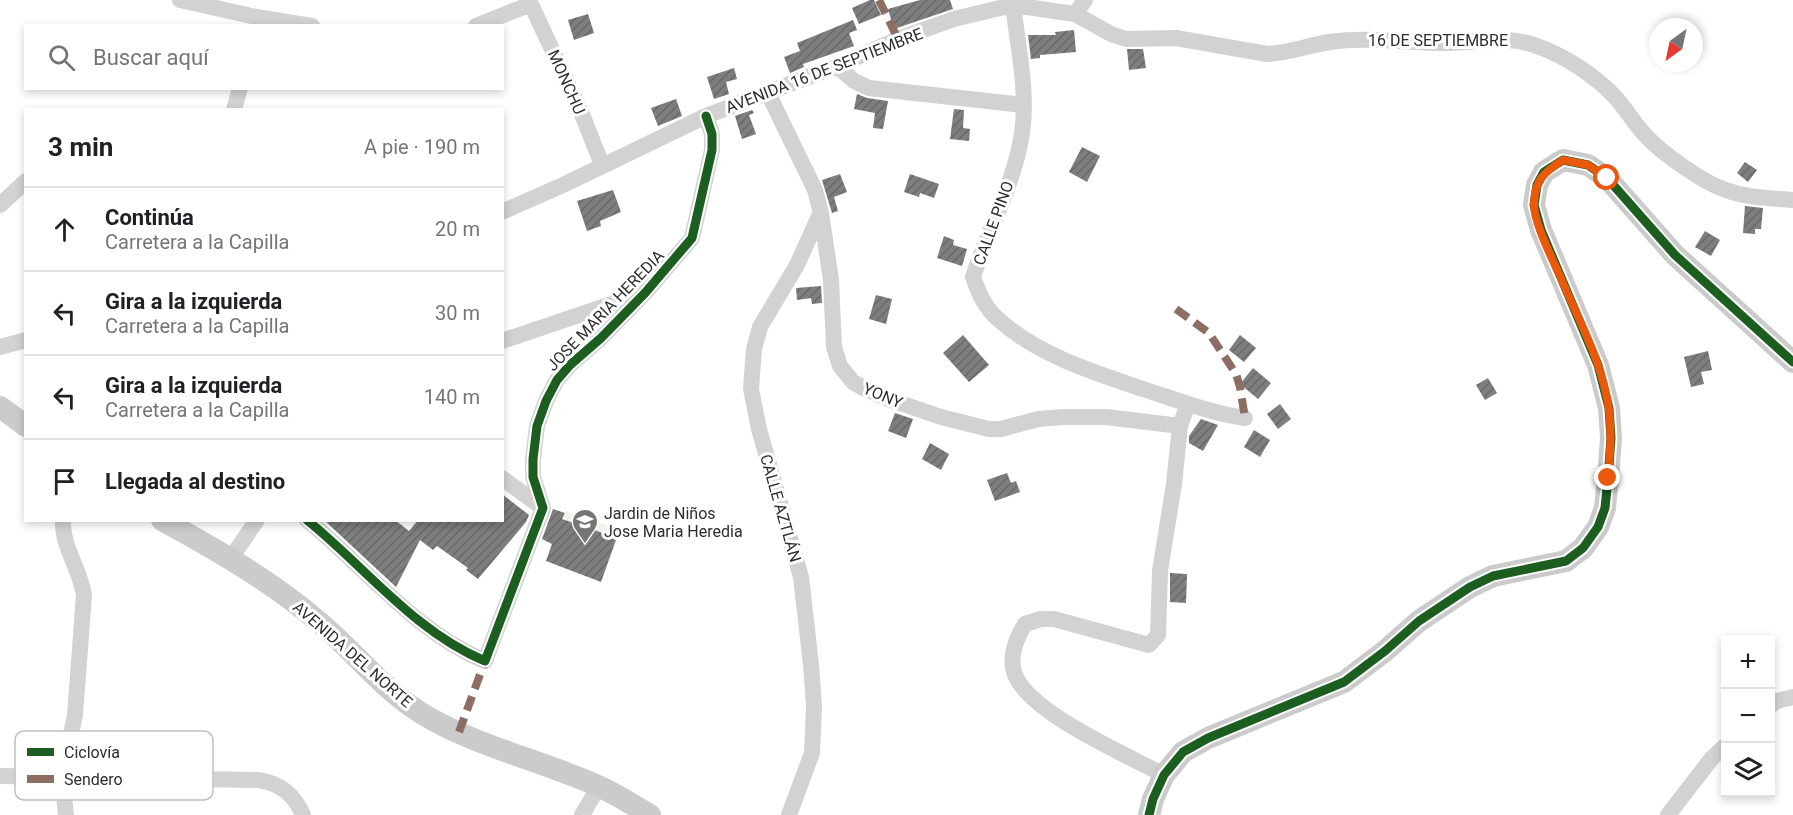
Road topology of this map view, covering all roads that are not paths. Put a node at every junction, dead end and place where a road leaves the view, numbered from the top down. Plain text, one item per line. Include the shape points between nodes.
1 (180, 0) edge
2 (1085, 0) edge
3 (530, 2) edge
4 (1013, 5) junction
5 (1075, 14) junction
6 (256, 21) edge
7 (290, 24) edge
8 (480, 24) edge
9 (837, 66) junction
10 (239, 90) edge
11 (768, 93) junction
12 (1024, 105) junction
13 (235, 108) edge
14 (706, 116) junction
15 (602, 165) junction
16 (24, 183) edge
17 (1793, 200) edge
18 (0, 205) edge
19 (504, 211) edge
20 (821, 213) junction
21 (645, 293) junction
22 (504, 340) edge
23 (24, 341) edge
24 (0, 347) edge
25 (1793, 362) edge
26 (1188, 404) junction
27 (0, 407) edge
28 (1245, 418) dead end
29 (24, 425) edge
30 (1180, 426) junction
31 (504, 479) edge
32 (543, 508) junction
33 (63, 522) edge
34 (166, 522) edge
35 (256, 522) edge
36 (309, 522) edge
37 (231, 558) junction
38 (1793, 697) edge
39 (1775, 702) edge
40 (72, 731) edge
41 (1721, 750) edge
42 (1164, 775) junction
43 (0, 776) edge
44 (15, 776) edge
45 (213, 779) edge
46 (600, 786) junction
47 (64, 800) edge
48 (66, 815) edge
49 (303, 815) edge
50 (582, 815) edge
51 (650, 815) edge
52 (789, 815) edge
53 (1149, 815) edge
54 (1668, 815) edge

1 - 6 street
2 - 5 street
3 - 8 street
3 - 15 street, MONCHU
4 - 5 street, AVENIDA 16 DE SEPTIEMBRE
4 - 9 street, AVENIDA 16 DE SEPTIEMBRE via 954,19
4 - 12 street, CALLE PINO
5 - 17 street, 16 DE SEPTIEMBRE via 1119,37 1176,38 1267,54 1356,40 1522,41 1553,53 1598,81 1647,138 1701,176 1725,190
6 - 7 street
9 - 11 street, AVENIDA 16 DE SEPTIEMBRE
9 - 12 street via 868,88
10 - 13 street
11 - 14 street, AVENIDA 16 DE SEPTIEMBRE
11 - 20 street, YONY via 806,170
12 - 26 street, CALLE PINO via 1016,163 974,277 985,305 1040,349
14 - 15 street, AVENIDA 16 DE SEPTIEMBRE
14 - 21 street, JOSE MARIA HEREDIA via 712,150 692,238
15 - 19 street, AVENIDA 16 DE SEPTIEMBRE
16 - 18 street
20 - 30 street, YONY via 831,280 834,347 840,366 865,389 941,417 989,429 1064,417 1106,417
20 - 52 street, CALLE AZTLÁN via 797,265 760,327 751,389 767,461 801,577 811,665 812,753
21 - 22 street
21 - 32 street, JOSE MARIA HEREDIA via 570,365 546,401 537,426 533,459 533,477
23 - 24 street
25 - 42 street via 1675,255 1607,178 1588,165 1563,160 1544,172 1534,205 1540,230 1598,365 1609,408 1608,478 1605,508 1598,527 1583,548 1566,561 1493,576 1470,587 1419,621 1344,682 1208,738 1183,752
26 - 28 street, CALLE PINO
26 - 30 street
27 - 29 street
30 - 42 street via 1160,571 1158,635 1149,645 1054,619 1041,619 1025,624 1013,654 1014,672 1026,691 1046,710
31 - 32 street
32 - 36 street via 485,661 430,628
33 - 40 street via 64,541 82,580 84,595
34 - 37 street, AVENIDA DEL NORTE
35 - 37 street
37 - 46 street, AVENIDA DEL NORTE via 320,622 395,694 423,714 459,732
38 - 39 street
41 - 54 street
42 - 53 street
43 - 44 street
45 - 49 street via 273,782 291,796
46 - 50 street
46 - 51 street, AVENIDA DEL NORTE
47 - 48 street

